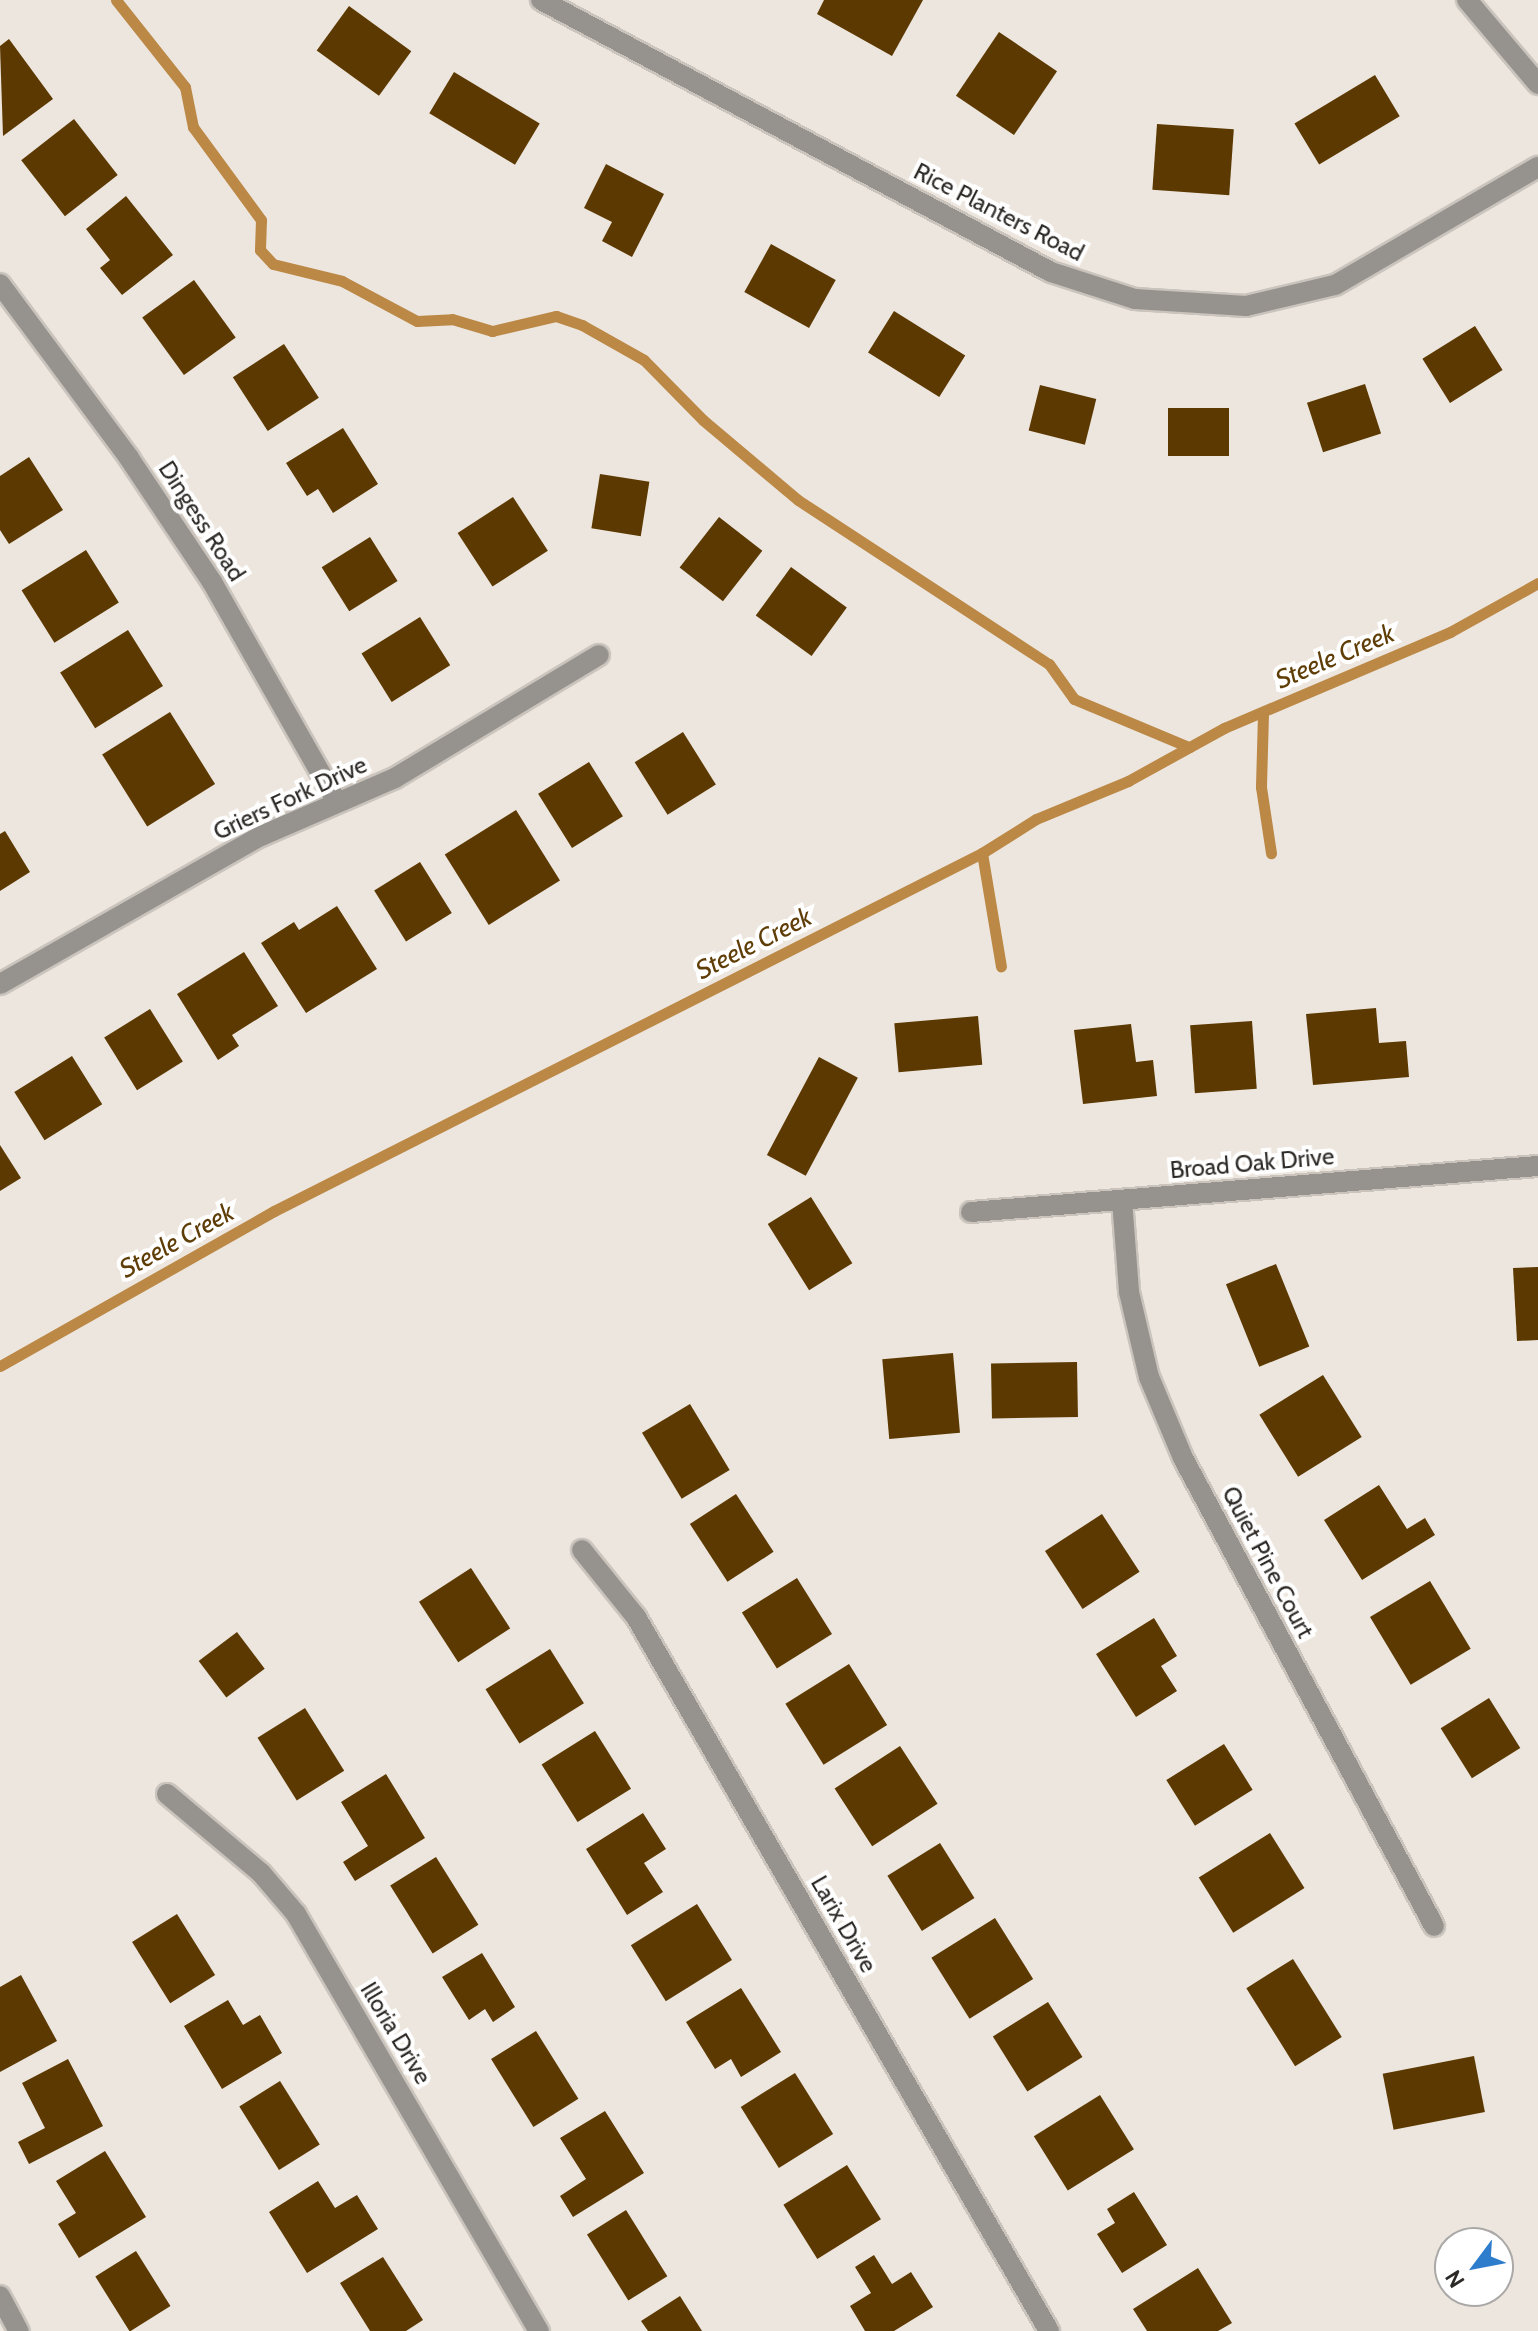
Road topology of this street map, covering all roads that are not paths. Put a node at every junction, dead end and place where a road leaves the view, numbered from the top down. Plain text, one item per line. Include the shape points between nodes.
1 (541, 0) edge
2 (1467, 0) edge
3 (1538, 84) edge
4 (1538, 167) edge
5 (0, 284) edge
6 (599, 655) dead end
7 (337, 802) junction
8 (0, 984) edge
9 (1538, 1166) edge
10 (1122, 1200) junction
11 (971, 1212) dead end
12 (582, 1550) dead end
13 (167, 1794) dead end
14 (1434, 1926) dead end
15 (0, 2296) edge
16 (19, 2331) edge
17 (539, 2331) edge
18 (1049, 2331) edge

1 - 4 street, Rice Planters Road via 1051,272 1135,299 1246,306 1335,285
2 - 3 street
5 - 7 street, Dingess Road via 129,458 212,582
6 - 7 street, Griers Fork Drive via 395,778
7 - 8 street, Griers Fork Drive via 249,843
9 - 10 street, Broad Oak Drive
10 - 11 street, Broad Oak Drive
10 - 14 street, Quiet Pine Court via 1129,1292 1149,1377 1183,1458
12 - 18 street, Larix Drive via 636,1617
13 - 17 street, Illoria Drive via 250,1863 296,1914
15 - 16 street

